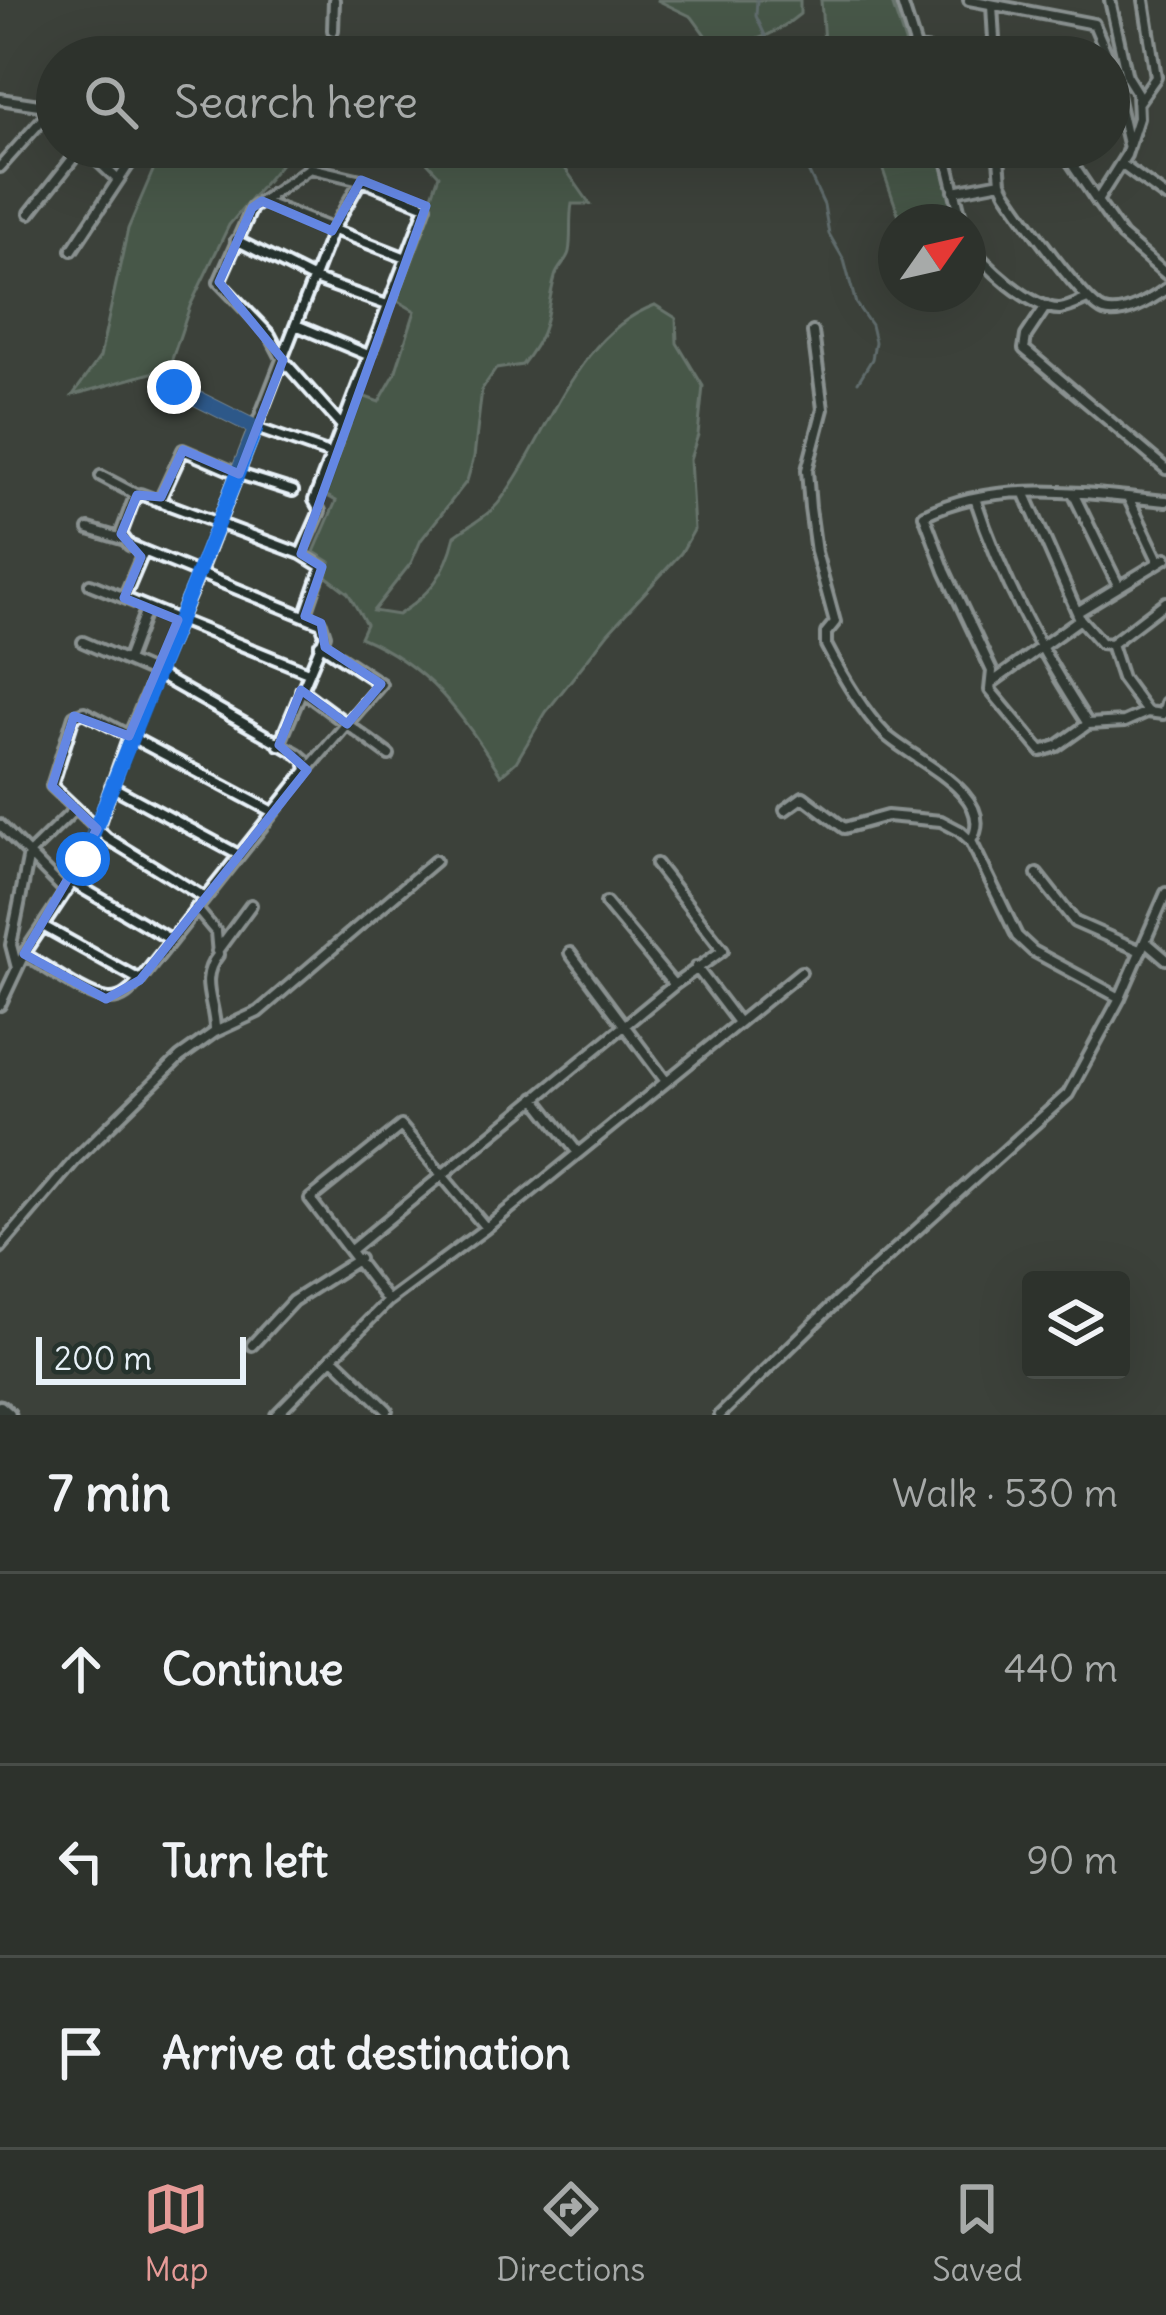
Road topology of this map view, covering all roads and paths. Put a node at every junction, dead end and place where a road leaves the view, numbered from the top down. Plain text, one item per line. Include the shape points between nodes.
1 (334, 0) edge
2 (901, 0) edge
3 (969, 0) edge
4 (1056, 0) edge
5 (1110, 0) edge
6 (1144, 0) edge
7 (992, 3) edge
8 (1054, 15) junction
9 (333, 30) dead end
10 (913, 36) edge
11 (994, 36) edge
12 (1100, 36) edge
13 (1118, 36) edge
14 (1130, 81) edge
15 (0, 99) edge
16 (1138, 102) junction
17 (36, 105) edge
18 (36, 126) edge
19 (1130, 142) edge
20 (0, 167) edge
21 (66, 168) edge
22 (105, 168) edge
23 (125, 168) edge
24 (949, 168) edge
25 (1000, 168) edge
26 (1075, 168) edge
27 (1118, 168) edge
28 (1126, 168) edge
29 (117, 179) junction
30 (361, 180) junction
31 (1001, 182) junction
32 (954, 191) junction
33 (1166, 197) edge
34 (262, 201) junction
35 (1097, 201) junction
36 (957, 204) edge
37 (30, 213) dead end
38 (332, 231) junction
39 (236, 240) junction
40 (72, 250) dead end
41 (406, 258) junction
42 (986, 262) edge
43 (1166, 274) edge
44 (314, 279) junction
45 (1166, 289) edge
46 (1087, 299) junction
47 (387, 305) junction
48 (1046, 306) junction
49 (296, 325) junction
50 (813, 332) dead end
51 (368, 356) junction
52 (283, 360) junction
53 (174, 387) dead end
54 (341, 425) junction
55 (256, 428) junction
56 (330, 454) junction
57 (1166, 469) edge
58 (239, 474) junction
59 (101, 476) dead end
60 (293, 491) dead end
61 (1073, 491) junction
62 (1025, 494) junction
63 (137, 495) junction
64 (975, 498) junction
65 (1129, 498) junction
66 (160, 500) junction
67 (1166, 501) edge
68 (218, 524) junction
69 (89, 529) dead end
70 (123, 539) junction
71 (144, 551) junction
72 (301, 554) junction
73 (1162, 559) edge
74 (199, 573) junction
75 (90, 584) dead end
76 (1118, 585) junction
77 (124, 598) junction
78 (1166, 602) edge
79 (147, 608) junction
80 (1079, 615) junction
81 (305, 616) junction
82 (178, 620) junction
83 (83, 641) dead end
84 (320, 644) junction
85 (1112, 644) junction
86 (1039, 648) junction
87 (127, 660) junction
88 (308, 672) junction
89 (157, 674) junction
90 (994, 681) junction
91 (301, 690) junction
92 (1166, 703) edge
93 (1147, 712) junction
94 (346, 724) junction
95 (1088, 724) junction
96 (130, 736) junction
97 (280, 745) junction
98 (389, 755) dead end
99 (307, 770) junction
100 (111, 786) junction
101 (74, 810) junction
102 (785, 810) dead end
103 (273, 812) junction
104 (0, 826) edge
105 (97, 829) junction
106 (971, 841) junction
107 (29, 854) junction
108 (239, 855) junction
109 (435, 861) dead end
110 (656, 864) dead end
111 (1037, 874) dead end
112 (72, 882) junction
113 (66, 892) junction
114 (1166, 893) edge
115 (205, 898) junction
116 (606, 903) dead end
117 (251, 905) dead end
118 (196, 908) junction
119 (43, 926) junction
120 (171, 940) junction
121 (1145, 941) junction
122 (218, 951) junction
123 (1141, 951) junction
124 (570, 953) dead end
125 (24, 954) junction
126 (1166, 959) edge
127 (696, 967) junction
128 (17, 968) junction
129 (801, 972) dead end
130 (140, 980) junction
131 (674, 985) junction
132 (4, 988) edge
133 (1120, 998) junction
134 (0, 1005) edge
135 (737, 1021) junction
136 (627, 1025) junction
137 (215, 1032) junction
138 (665, 1080) junction
139 (535, 1098) junction
140 (578, 1153) junction
141 (443, 1174) junction
142 (486, 1228) junction
143 (0, 1248) edge
144 (352, 1249) junction
145 (359, 1259) junction
146 (388, 1301) junction
147 (253, 1345) dead end
148 (332, 1357) junction
149 (0, 1408) edge
150 (387, 1410) dead end
151 (8, 1415) edge
152 (277, 1415) edge
153 (720, 1415) edge

1 - 9 street
2 - 10 street
3 - 7 street
4 - 8 street
5 - 13 street
6 - 16 street via 1156,77
7 - 8 street
7 - 11 street
8 - 12 street via 1096,25
14 - 16 street
15 - 17 street
16 - 19 street
18 - 20 street
21 - 37 street
22 - 29 street
23 - 29 street
24 - 32 street
25 - 31 street
26 - 35 street
27 - 35 street
28 - 33 street
29 - 40 street
30 - 34 street via 310,168
30 - 38 street
30 - 41 street via 425,206
31 - 32 street
31 - 46 street
32 - 36 street
34 - 38 street
34 - 39 street
35 - 43 street
38 - 41 street
38 - 44 street
39 - 44 street
39 - 52 street via 219,283
41 - 47 street
42 - 48 street
44 - 47 street
44 - 49 street
45 - 46 street via 1113,312
46 - 48 street
47 - 51 street
48 - 57 street via 1024,349
49 - 51 street
49 - 52 street
50 - 106 street via 823,409 807,470 835,622 826,642 880,729 945,775 967,801 976,816
51 - 54 street
52 - 54 street
52 - 55 street
53 - 55 street
54 - 56 street
55 - 56 street
55 - 58 street
56 - 72 street via 314,500 320,512
58 - 60 street
58 - 66 street via 183,450
58 - 68 street
59 - 63 street
61 - 62 street
61 - 65 street
61 - 76 street
62 - 64 street
62 - 80 street
63 - 66 street
63 - 70 street
64 - 86 street
64 - 90 street via 927,512 925,520
65 - 67 street
65 - 73 street
66 - 68 street
68 - 72 street
68 - 74 street
69 - 70 street
70 - 71 street
71 - 74 street
71 - 77 street
72 - 81 street via 322,567
73 - 76 street
74 - 81 street
74 - 82 street
75 - 77 street
76 - 80 street
77 - 79 street
78 - 85 street
79 - 82 street
79 - 87 street
80 - 85 street via 1101,643
80 - 86 street
81 - 84 street via 325,629
82 - 88 street
82 - 89 street
83 - 87 street
84 - 88 street
84 - 94 street via 381,685
85 - 93 street via 1122,678
86 - 90 street
86 - 95 street
87 - 89 street
88 - 91 street
89 - 96 street
89 - 97 street
90 - 95 street via 990,689 1041,752
91 - 94 street
91 - 97 street
92 - 93 street via 1163,714
93 - 95 street
94 - 98 street
94 - 99 street
96 - 100 street
96 - 101 street via 84,712 74,716 52,781
96 - 103 street
97 - 99 street
99 - 103 street
100 - 105 street
100 - 108 street
101 - 105 street
101 - 107 street
102 - 106 street via 802,797 844,828 904,817 941,821
103 - 108 street
104 - 107 street
105 - 112 street
105 - 115 street
106 - 133 street via 1017,936
107 - 113 street
107 - 128 street via 11,945
108 - 115 street
109 - 137 street via 258,1012
110 - 127 street via 724,950
111 - 123 street via 1076,922
112 - 113 street
112 - 120 street
113 - 119 street
114 - 121 street
115 - 118 street
116 - 131 street
117 - 122 street
118 - 120 street
118 - 122 street via 216,932
119 - 125 street
119 - 130 street
120 - 130 street
121 - 123 street
121 - 126 street
122 - 137 street via 206,980
123 - 133 street
124 - 136 street
125 - 128 street
125 - 130 street via 106,999
127 - 131 street
127 - 135 street
128 - 132 street
129 - 135 street
131 - 136 street
132 - 134 street
133 - 153 street via 1055,1108
135 - 138 street
136 - 138 street
136 - 139 street
137 - 143 street via 75,1160
138 - 140 street
139 - 140 street
139 - 141 street
140 - 142 street
141 - 142 street
141 - 144 street
141 - 144 street via 401,1126 310,1199
142 - 146 street
144 - 145 street
145 - 146 street
145 - 147 street via 292,1301
146 - 148 street
148 - 150 street
148 - 152 street
149 - 151 highway

